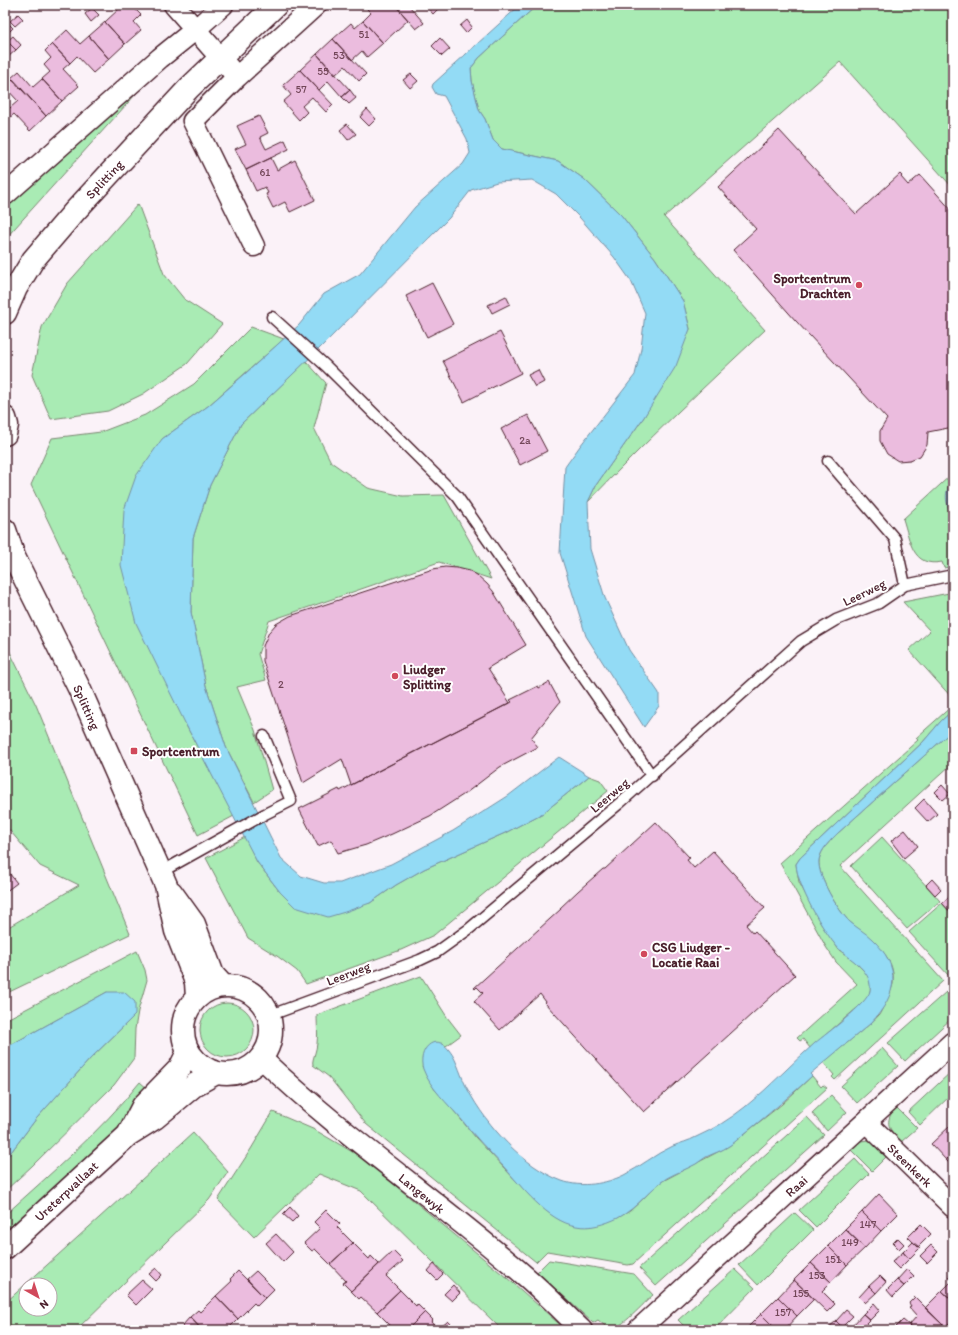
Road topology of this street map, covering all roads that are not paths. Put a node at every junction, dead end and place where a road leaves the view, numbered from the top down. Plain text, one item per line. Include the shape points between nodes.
1 (174, 5) edge
2 (223, 5) edge
3 (276, 5) edge
4 (316, 5) edge
5 (196, 30) junction
6 (219, 58) junction
7 (237, 77) junction
8 (5, 195) edge
9 (254, 246) dead end
10 (5, 313) edge
11 (272, 317) dead end
12 (5, 418) edge
13 (5, 434) edge
14 (828, 461) dead end
15 (5, 530) edge
16 (953, 575) edge
17 (905, 584) junction
18 (264, 736) dead end
19 (652, 776) junction
20 (164, 879) junction
21 (223, 986) junction
22 (196, 998) junction
23 (268, 1016) junction
24 (953, 1042) edge
25 (188, 1052) junction
26 (262, 1058) junction
27 (216, 1074) junction
28 (866, 1122) junction
29 (128, 1135) junction
30 (953, 1207) edge
31 (5, 1248) edge
32 (582, 1330) edge
33 (638, 1330) edge

1 - 5 street
2 - 5 street
3 - 6 main road, Splitting
4 - 7 street
5 - 6 street
5 - 8 street via 160,58
6 - 7 street
6 - 10 main road, Splitting via 75,211 33,260
7 - 9 street via 193,122
11 - 19 lane via 326,366 457,496
12 - 13 main road
14 - 17 lane via 895,539
15 - 20 main road, Splitting via 14,557 79,688
16 - 17 lane, Leerweg
17 - 19 lane, Leerweg via 878,602 836,620 801,641
18 - 20 lane via 291,802 232,832
19 - 23 lane, Leerweg via 469,929 437,952
20 - 21 main road, Splitting via 194,924 213,975
20 - 22 main road, Splitting via 176,932 196,982
21 - 22 main road via 209,990
21 - 23 main road via 237,987 251,993 261,1003
22 - 25 main road via 187,1009 183,1023 183,1038
23 - 26 main road via 271,1030 269,1045
24 - 28 street, Raai
25 - 27 main road via 196,1063
25 - 29 main road, Ureterpvallaat via 180,1068 143,1106
26 - 27 main road via 251,1068 238,1073
26 - 32 street, Langewyk via 342,1129 525,1276
27 - 29 main road, Ureterpvallaat via 196,1084 155,1118
28 - 30 street, Steenkerk
28 - 33 street, Raai
29 - 31 main road, Ureterpvallaat

